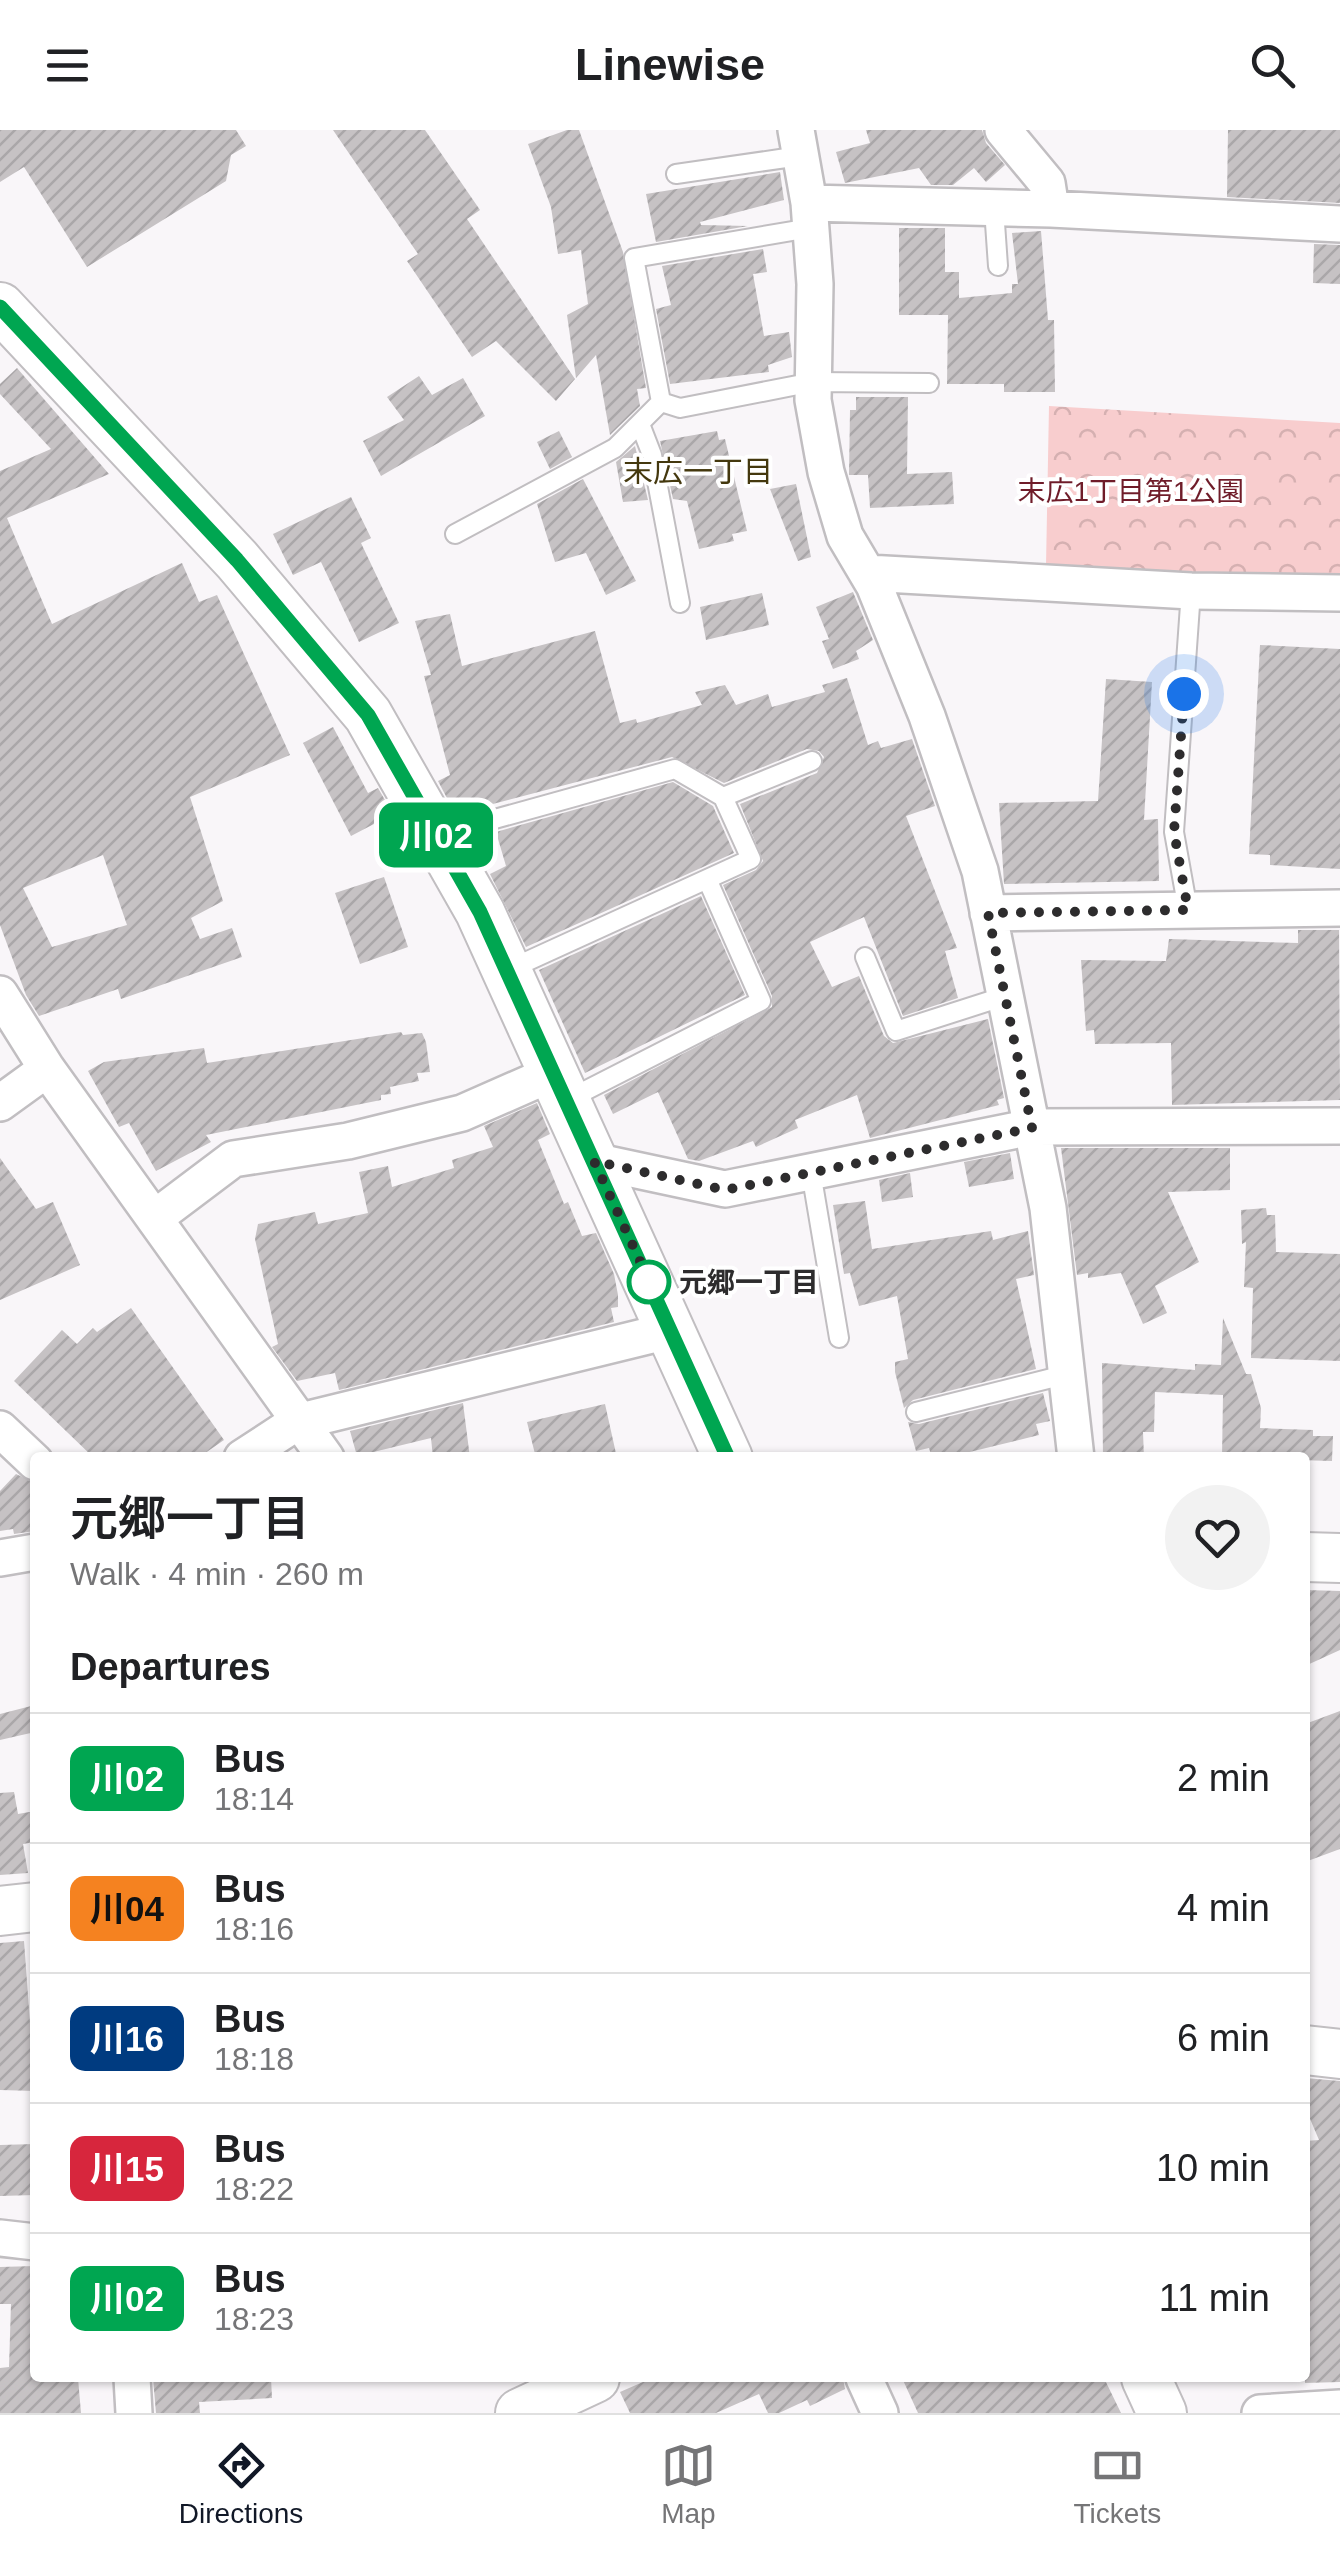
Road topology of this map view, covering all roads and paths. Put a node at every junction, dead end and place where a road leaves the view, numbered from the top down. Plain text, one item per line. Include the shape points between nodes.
1 (1003, 130) edge
2 (798, 143) edge
3 (676, 174) dead end
4 (994, 209) junction
5 (1052, 209) junction
6 (809, 216) junction
7 (1340, 224) edge
8 (998, 266) dead end
9 (0, 307) edge
10 (813, 382) junction
11 (929, 383) dead end
12 (661, 402) junction
13 (640, 424) junction
14 (455, 534) dead end
15 (868, 573) junction
16 (1191, 590) junction
17 (1340, 593) edge
18 (680, 603) dead end
19 (812, 761) dead end
20 (723, 797) junction
21 (436, 835) junction
22 (707, 879) junction
23 (1340, 908) edge
24 (1188, 910) junction
25 (988, 913) junction
26 (865, 957) dead end
27 (506, 971) junction
28 (0, 994) edge
29 (1006, 996) junction
30 (47, 1069) junction
31 (560, 1086) junction
32 (0, 1103) edge
33 (1340, 1126) edge
34 (1032, 1128) junction
35 (594, 1161) junction
36 (812, 1172) junction
37 (156, 1217) junction
38 (672, 1330) junction
39 (839, 1338) dead end
40 (1068, 1374) junction
41 (916, 1412) dead end
42 (297, 1422) junction
43 (0, 1429) edge
44 (251, 1452) edge
45 (321, 1452) edge
46 (725, 1452) edge
47 (1075, 1452) edge
48 (30, 1457) edge
49 (30, 1553) edge
50 (1310, 1557) edge
51 (0, 1558) edge
52 (1340, 1558) edge
53 (30, 1908) edge
54 (0, 1911) edge
55 (1310, 2051) edge
56 (1340, 2054) edge
57 (0, 2238) edge
58 (30, 2241) edge
59 (132, 2382) edge
60 (586, 2382) edge
61 (866, 2382) edge
62 (1148, 2382) edge
63 (1340, 2408) edge
64 (134, 2413) edge
65 (520, 2413) edge
66 (880, 2413) edge
67 (1162, 2413) edge
68 (1260, 2413) edge

1 - 5 street via 1047,183
2 - 3 lane
2 - 6 street
4 - 5 street
4 - 6 street
4 - 8 lane
5 - 7 street
6 - 10 street via 816,284
6 - 12 lane via 634,258
9 - 21 street via 237,560 368,715
10 - 11 lane
10 - 12 lane via 680,408
10 - 15 street via 826,472 845,536
12 - 13 lane
13 - 14 lane via 615,448
13 - 18 lane
15 - 16 street
15 - 25 street via 928,716
16 - 17 street
16 - 24 lane via 1174,832
19 - 20 lane
20 - 21 lane via 676,769
20 - 22 lane via 751,859
21 - 27 street
22 - 27 lane
22 - 31 lane via 761,1001
23 - 24 street
24 - 25 street
25 - 29 street
26 - 29 lane via 896,1031
27 - 31 street
28 - 30 street
29 - 34 street
30 - 32 street
30 - 37 street
31 - 35 street
31 - 37 street via 348,1141 233,1159
33 - 34 street
34 - 36 street
34 - 40 street
35 - 36 street via 725,1190
35 - 38 street
36 - 39 lane
37 - 42 street
38 - 42 street
38 - 46 street
40 - 41 lane
40 - 47 street
42 - 44 street
42 - 45 street
43 - 48 street
49 - 51 street
50 - 52 street
53 - 54 street
55 - 56 street
57 - 58 street
59 - 64 street
60 - 65 street
61 - 66 street
62 - 67 street
63 - 68 street

